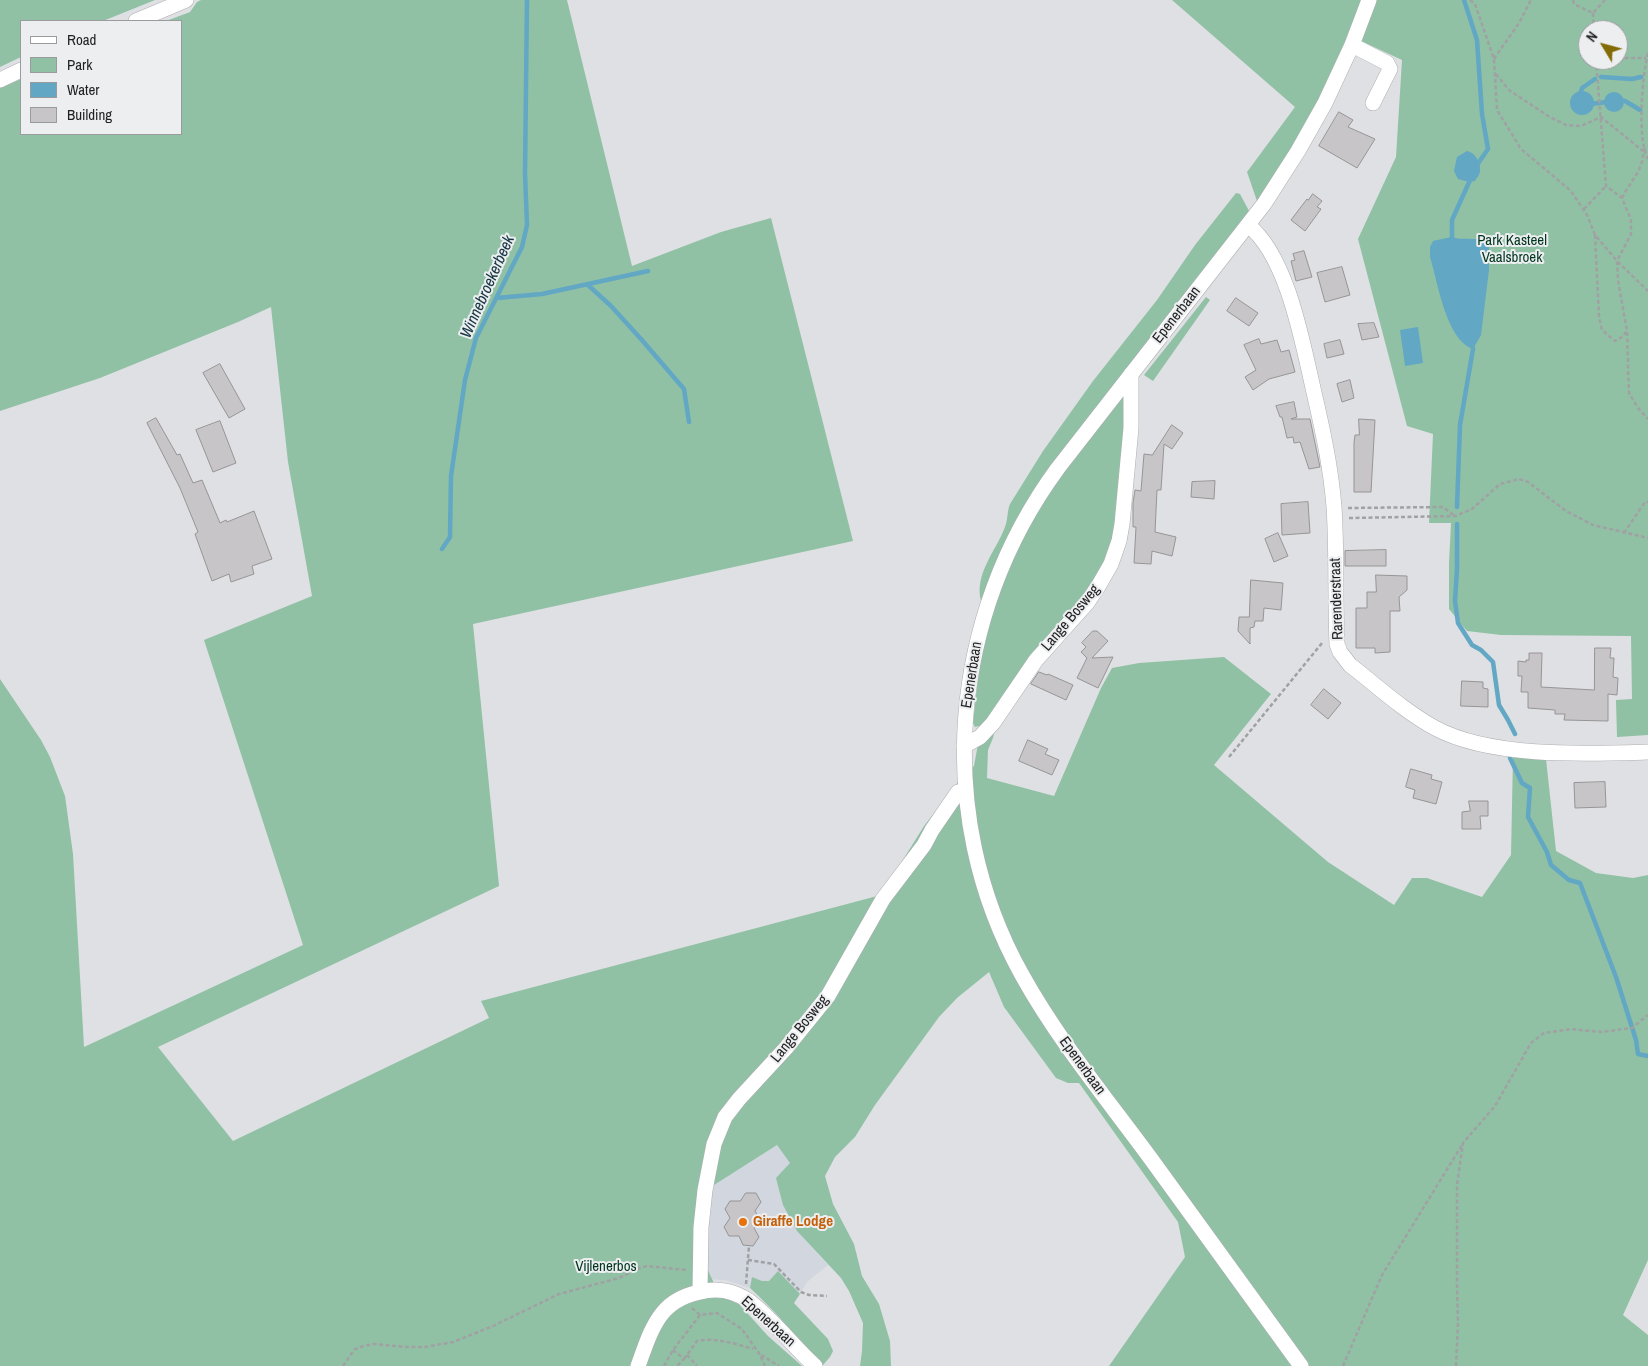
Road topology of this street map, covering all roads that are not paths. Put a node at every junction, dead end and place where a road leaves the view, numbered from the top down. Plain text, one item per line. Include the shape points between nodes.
1 (186, 0) edge
2 (1369, 0) edge
3 (138, 20) edge
4 (1352, 44) junction
5 (20, 70) edge
6 (0, 80) edge
7 (1373, 103) dead end
8 (1248, 224) junction
9 (1131, 374) junction
10 (964, 746) junction
11 (1648, 752) edge
12 (966, 791) junction
13 (700, 1291) junction
14 (638, 1366) edge
15 (815, 1366) edge
16 (1302, 1366) edge

1 - 3 street
2 - 4 street, Epenerbaan
4 - 7 street via 1387,63 1390,69
4 - 8 street, Epenerbaan via 1298,151
5 - 6 street
8 - 9 street, Epenerbaan
8 - 11 street, Rarenderstraat via 1274,259 1296,317 1325,444 1334,513 1336,627 1340,652 1350,665 1414,715 1436,729 1469,742 1511,750
9 - 10 street, Epenerbaan via 1047,483 1010,549 987,606 974,653 966,702
9 - 10 street, Lange Bosweg via 1131,428 1122,524 1111,564 1087,603 1036,660 993,723 980,737
10 - 12 street, Epenerbaan
12 - 13 street, Lange Bosweg via 958,792 884,899 828,996 725,1117 713,1150 705,1190
12 - 16 street, Epenerbaan via 982,875 1000,930 1021,974 1062,1039
13 - 14 street, Epenerbaan via 679,1298 666,1307 651,1331
13 - 15 street, Epenerbaan via 723,1290 743,1298

